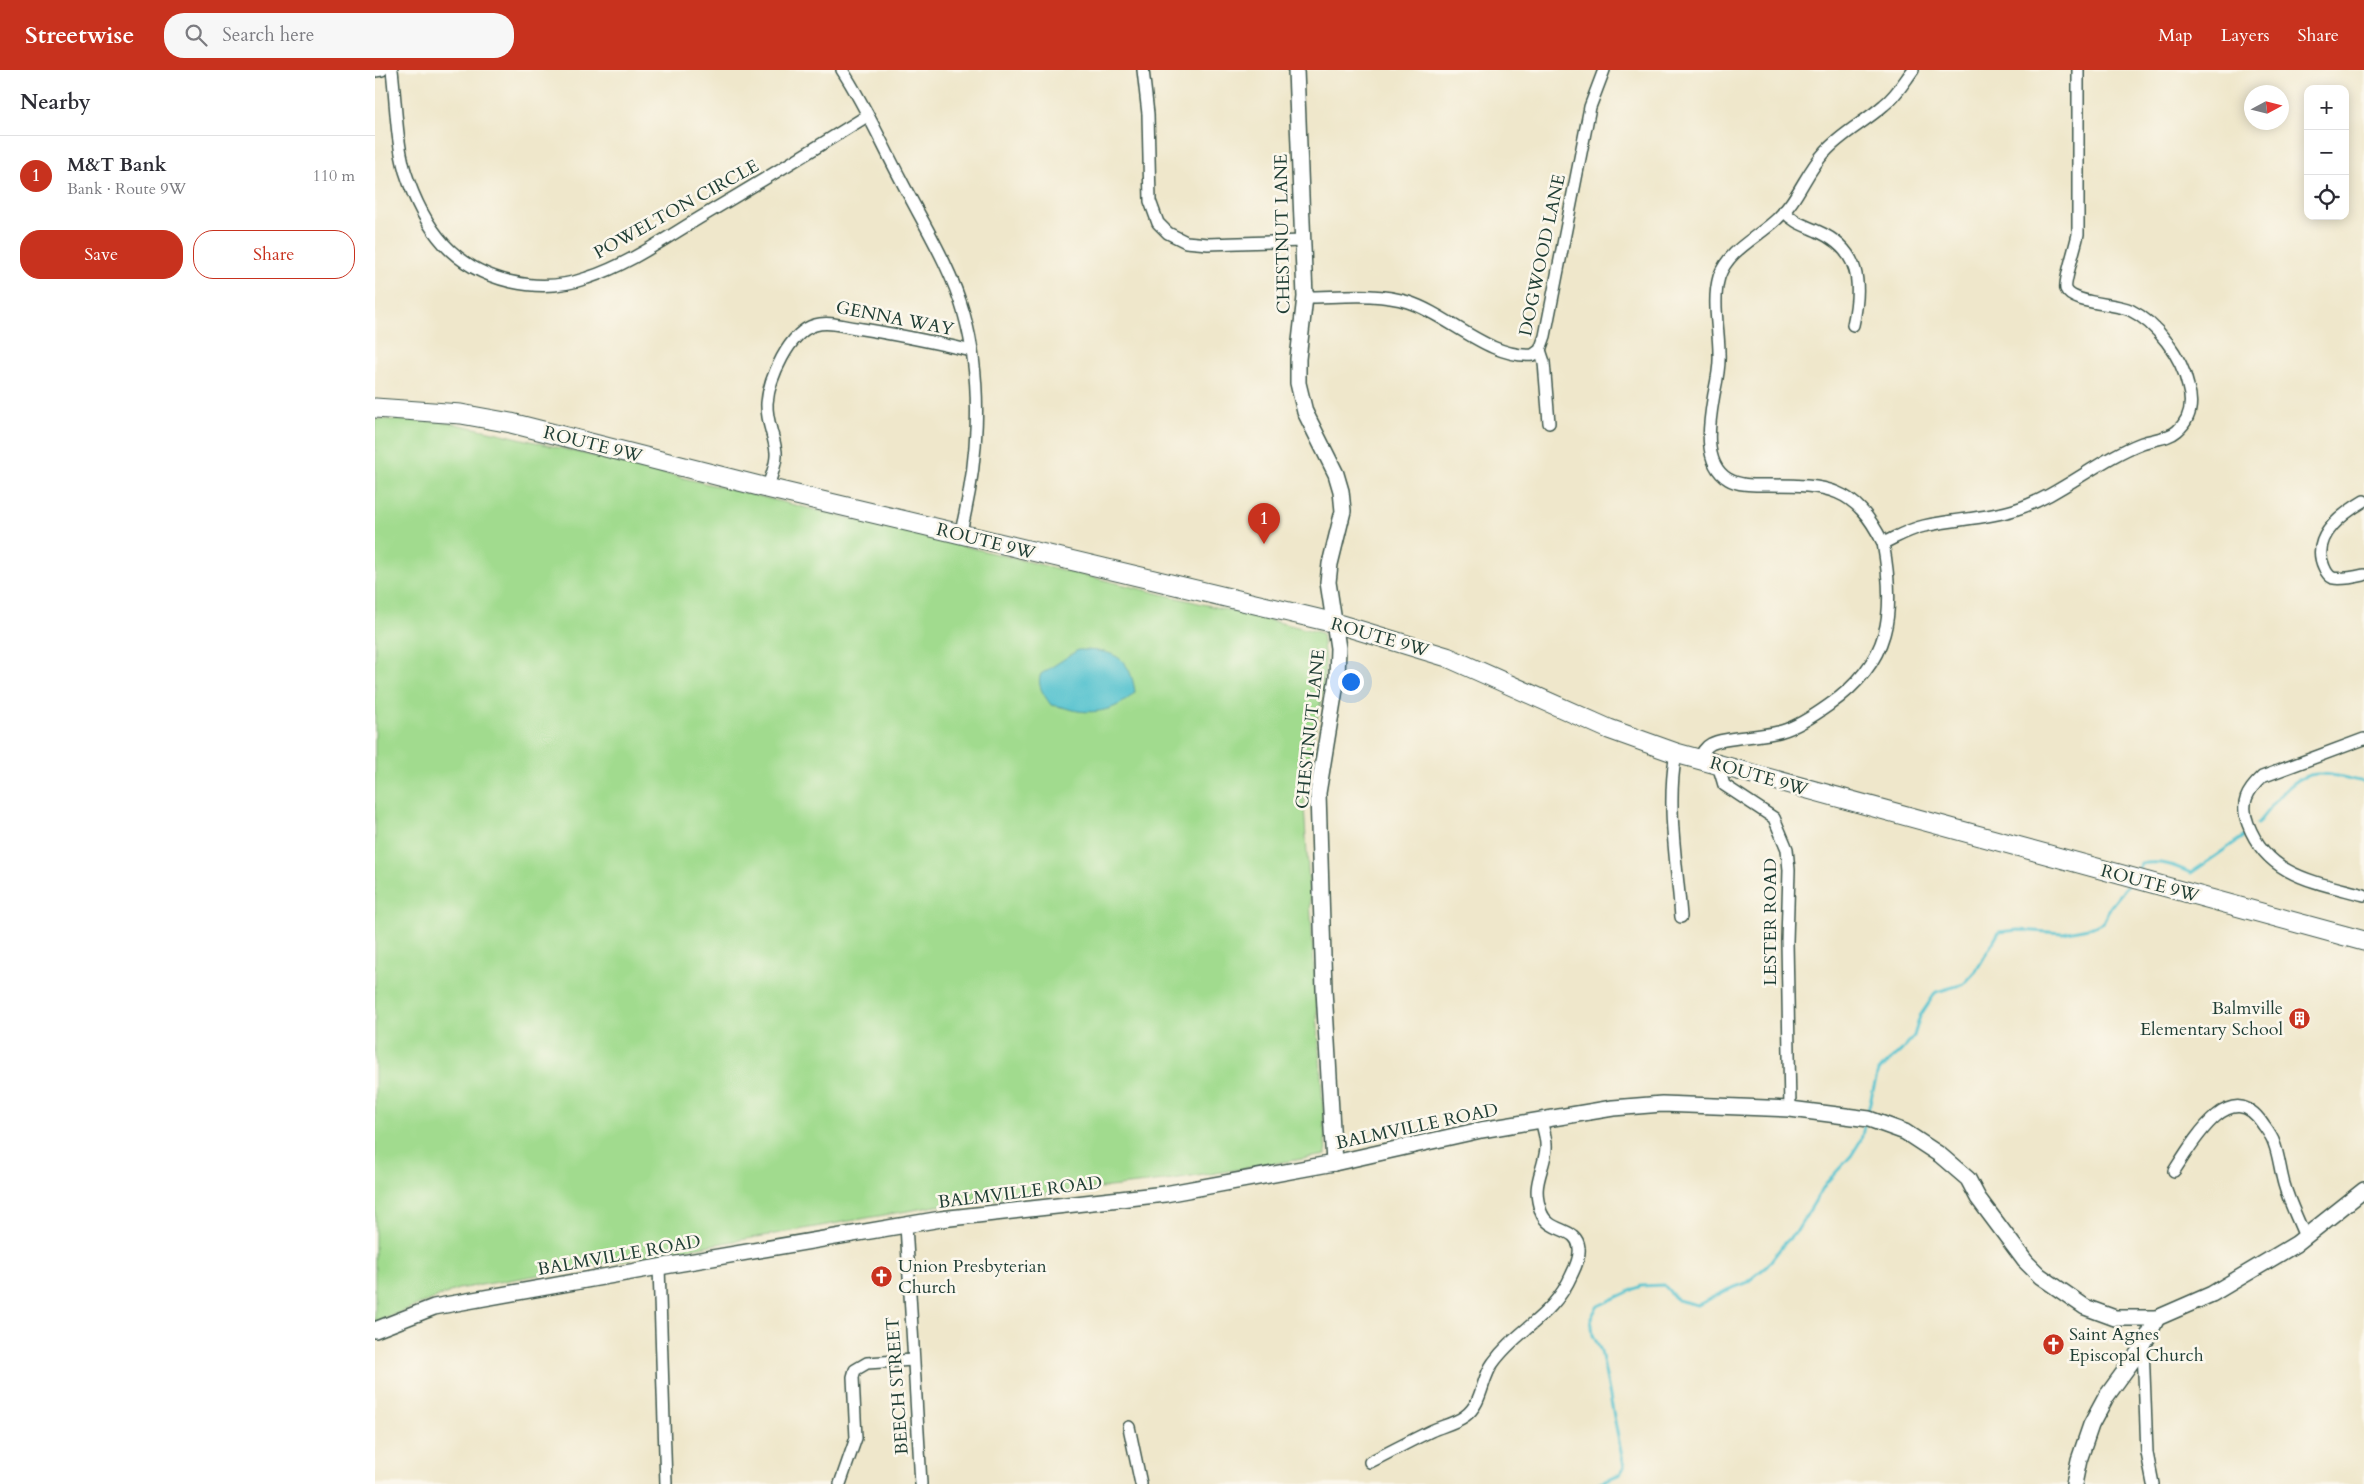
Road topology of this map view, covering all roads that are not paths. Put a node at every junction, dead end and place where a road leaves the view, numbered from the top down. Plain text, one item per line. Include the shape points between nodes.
1 (382, 70) edge
2 (392, 70) edge
3 (842, 70) edge
4 (1143, 70) edge
5 (1295, 70) edge
6 (1604, 70) edge
7 (1913, 70) edge
8 (2078, 70) edge
9 (375, 71) edge
10 (867, 116) junction
11 (1785, 212) junction
12 (1303, 241) junction
13 (1305, 297) junction
14 (1853, 325) dead end
15 (972, 350) junction
16 (1540, 350) junction
17 (375, 408) edge
18 (1549, 423) dead end
19 (767, 488) junction
20 (2364, 501) edge
21 (960, 535) junction
22 (1883, 543) junction
23 (2364, 575) edge
24 (1335, 624) junction
25 (2364, 739) edge
26 (1676, 753) junction
27 (1699, 759) junction
28 (1718, 765) junction
29 (2364, 895) edge
30 (1681, 917) dead end
31 (2364, 941) edge
32 (1790, 1109) junction
33 (1541, 1120) junction
34 (1334, 1163) junction
35 (2174, 1171) dead end
36 (2364, 1190) edge
37 (906, 1225) junction
38 (2305, 1237) junction
39 (659, 1267) junction
40 (2157, 1318) junction
41 (375, 1330) edge
42 (2143, 1346) junction
43 (913, 1360) junction
44 (1129, 1427) dead end
45 (1370, 1462) dead end
46 (666, 1484) edge
47 (841, 1484) edge
48 (921, 1484) edge
49 (1141, 1484) edge
50 (2074, 1484) edge
51 (2153, 1484) edge

1 - 9 street
2 - 10 street, POWELTON CIRCLE via 405,172 425,219 455,255 483,272 518,284 570,283 618,266
3 - 10 street
4 - 12 street via 1149,124 1150,201 1157,222 1168,233 1186,242
5 - 12 street, CHESTNUT LANE
6 - 16 street, DOGWOOD LANE via 1590,106
7 - 11 street via 1885,104 1816,162
8 - 22 street via 2079,234 2065,282 2066,289 2074,297 2130,310 2151,325 2171,348 2182,368 2188,384 2190,412 2176,432 2124,450 2042,498 1978,519 1924,526
10 - 15 street via 949,272 964,314
11 - 14 street via 1800,225 1837,242 1847,251 1859,291
11 - 22 street via 1730,258 1720,275 1716,302 1719,370 1709,432 1713,459 1727,479 1739,483 1810,486 1849,498 1862,509
12 - 13 street, CHESTNUT LANE
13 - 16 street, DOGWOOD LANE via 1384,297 1408,301 1508,354 1533,355
13 - 24 street, CHESTNUT LANE via 1298,359 1300,397 1336,474 1342,496 1343,511 1328,582
15 - 19 street, GENNA WAY via 824,323 807,329 780,359 771,385 767,415 776,459
15 - 21 street via 975,448 970,496
16 - 18 street via 1544,362
17 - 19 highway, ROUTE 9W via 461,414
19 - 21 highway, ROUTE 9W
20 - 23 street via 2331,525 2321,547 2322,564 2327,575 2334,578
21 - 24 highway, ROUTE 9W
22 - 27 street via 1888,568 1887,616 1881,646 1863,675 1837,700 1803,722 1784,731 1758,737 1711,743
24 - 26 highway, ROUTE 9W via 1447,657 1609,729
24 - 34 street, CHESTNUT LANE via 1337,677 1318,793 1324,990
25 - 29 street via 2262,777 2245,797 2243,810 2255,840 2283,869 2301,878
26 - 27 highway, ROUTE 9W
26 - 30 street via 1672,801
27 - 28 highway, ROUTE 9W
28 - 31 highway, ROUTE 9W
28 - 32 street, LESTER ROAD via 1725,785 1774,818 1787,848
32 - 33 street, BALMVILLE ROAD via 1662,1104
32 - 40 street, BALMVILLE ROAD via 1864,1118 1886,1124 1920,1141 1968,1179 1978,1198 2025,1261 2058,1290 2085,1307 2115,1318
33 - 34 street, BALMVILLE ROAD
33 - 45 street via 1547,1143 1538,1175 1538,1201 1546,1222 1574,1235 1577,1241 1578,1258 1569,1282 1552,1307 1492,1363 1471,1411
34 - 37 street, BALMVILLE ROAD via 1165,1194
35 - 38 street via 2197,1136 2219,1113 2232,1106 2244,1107 2257,1115 2274,1142 2284,1185
36 - 38 street, BALMVILLE ROAD
37 - 39 street, BALMVILLE ROAD
37 - 43 street, BEECH STREET
38 - 40 street, BALMVILLE ROAD via 2212,1294
39 - 41 street, BALMVILLE ROAD via 447,1304
39 - 46 street
40 - 42 street
42 - 50 street via 2106,1397 2091,1425
42 - 51 street via 2147,1453
43 - 47 street via 867,1363 855,1370 856,1438
43 - 48 street, BEECH STREET
44 - 49 street

